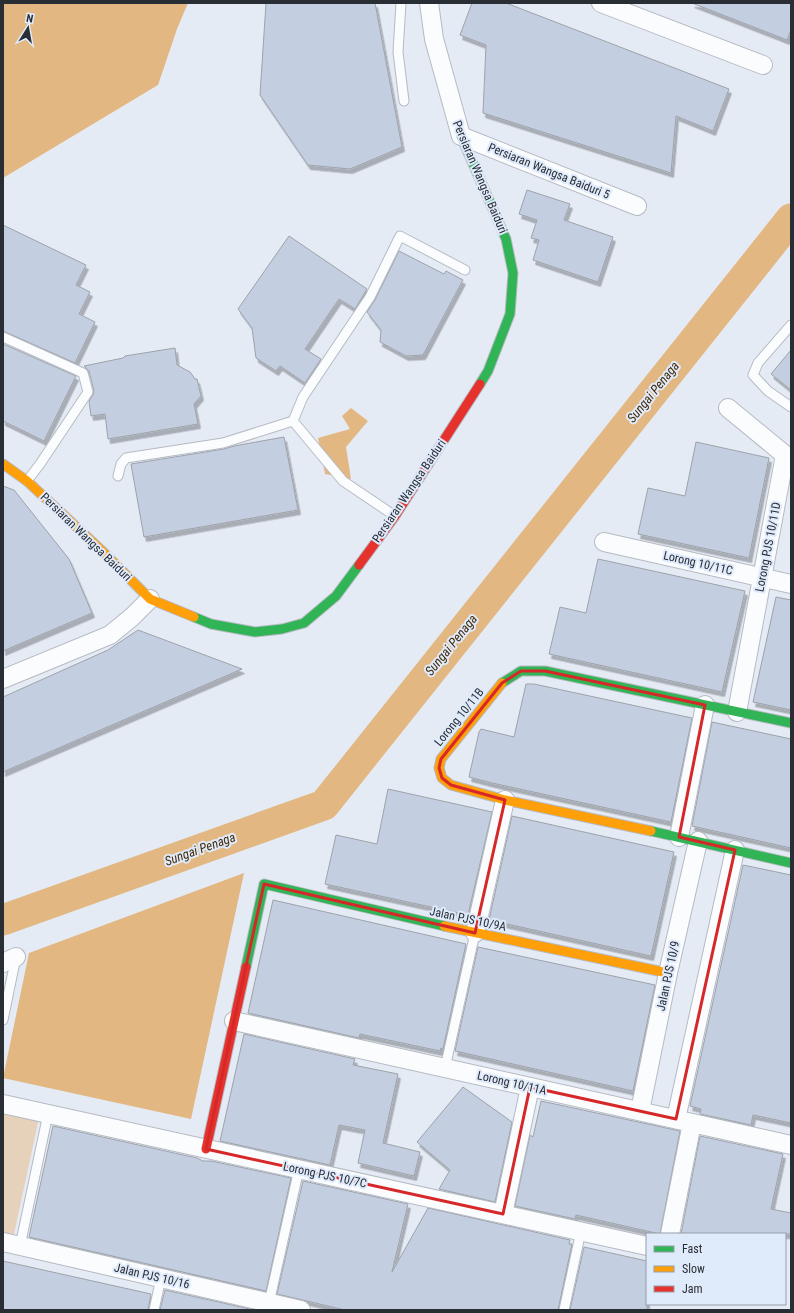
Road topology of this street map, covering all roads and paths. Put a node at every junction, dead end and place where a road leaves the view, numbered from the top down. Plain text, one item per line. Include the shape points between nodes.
1 (401, 3) edge
2 (429, 3) edge
3 (601, 3) edge
4 (763, 65) dead end
5 (404, 101) dead end
6 (460, 136) junction
7 (637, 206) dead end
8 (465, 270) dead end
9 (791, 325) edge
10 (3, 336) edge
11 (791, 407) edge
12 (728, 408) dead end
13 (293, 421) junction
14 (3, 464) edge
15 (118, 476) dead end
16 (27, 481) junction
17 (395, 516) junction
18 (604, 542) dead end
19 (762, 578) junction
20 (791, 584) edge
21 (150, 599) junction
22 (3, 679) edge
23 (705, 705) junction
24 (737, 712) junction
25 (791, 723) edge
26 (505, 800) junction
27 (679, 837) junction
28 (698, 841) junction
29 (735, 850) junction
30 (791, 863) edge
31 (475, 934) junction
32 (9, 960) edge
33 (668, 973) junction
34 (3, 1020) edge
35 (234, 1021) junction
36 (445, 1068) junction
37 (530, 1087) junction
38 (3, 1104) edge
39 (640, 1111) junction
40 (48, 1114) junction
41 (684, 1121) junction
42 (791, 1145) edge
43 (206, 1149) junction
44 (299, 1169) junction
45 (503, 1214) junction
46 (581, 1231) junction
47 (670, 1233) edge
48 (12, 1244) edge
49 (646, 1246) edge
50 (161, 1278) junction
51 (269, 1303) junction
52 (154, 1310) edge
53 (301, 1310) edge
54 (564, 1310) edge

1 - 5 lane via 398,52
2 - 6 street, Persiaran Wangsa Baiduri via 434,39
3 - 4 street
6 - 7 street, Persiaran Wangsa Baiduri 5
6 - 17 street, Persiaran Wangsa Baiduri via 506,239 513,273 510,314 488,371
8 - 13 lane via 400,236 370,297 303,397
9 - 11 lane via 758,363 753,375 768,391
10 - 16 lane via 83,373 88,392
12 - 19 street, Lorong PJS 10/11D via 786,455
13 - 15 lane via 223,443 126,458 121,464
13 - 17 lane via 343,481
14 - 16 street, Persiaran Wangsa Baiduri
16 - 21 street, Persiaran Wangsa Baiduri
17 - 21 street, Persiaran Wangsa Baiduri via 336,596 304,623 255,632 212,624
18 - 19 street, Lorong 10/11C
19 - 20 street, Lorong 10/11C
19 - 24 street, Lorong PJS 10/11D
21 - 22 street via 110,635
23 - 24 street, Lorong 10/11B
23 - 26 street, Lorong 10/11B via 545,671 521,672 502,682 441,758 439,768 442,778 451,785
23 - 27 street
24 - 25 street, Lorong 10/11B
26 - 27 street, Lorong 10/11B
26 - 31 street
27 - 28 street, Lorong 10/11B
28 - 29 street, Lorong 10/11B
28 - 33 street, Jalan PJS 10/9
29 - 30 street, Lorong 10/11B
29 - 41 street
31 - 33 street, Jalan PJS 10/9A
31 - 35 street, Jalan PJS 10/9A via 264,884
31 - 36 lane
32 - 34 lane
33 - 39 street, Jalan PJS 10/9
35 - 36 street, Lorong 10/11A
35 - 43 street
36 - 37 street, Lorong 10/11A
37 - 39 street, Lorong 10/11A
37 - 45 street
38 - 40 street, Lorong PJS 10/7C
39 - 41 street, Lorong 10/11A
40 - 43 street, Lorong PJS 10/7C
40 - 48 lane
41 - 42 street, Lorong 10/11A
41 - 47 street
43 - 44 street, Lorong PJS 10/7C
44 - 45 street, Lorong PJS 10/7C
44 - 51 lane
45 - 46 street, Lorong PJS 10/7C
46 - 49 street, Lorong PJS 10/7C
46 - 54 lane
48 - 50 street, Jalan PJS 10/16
50 - 51 street, Jalan PJS 10/16
50 - 52 lane
51 - 53 street, Jalan PJS 10/16

